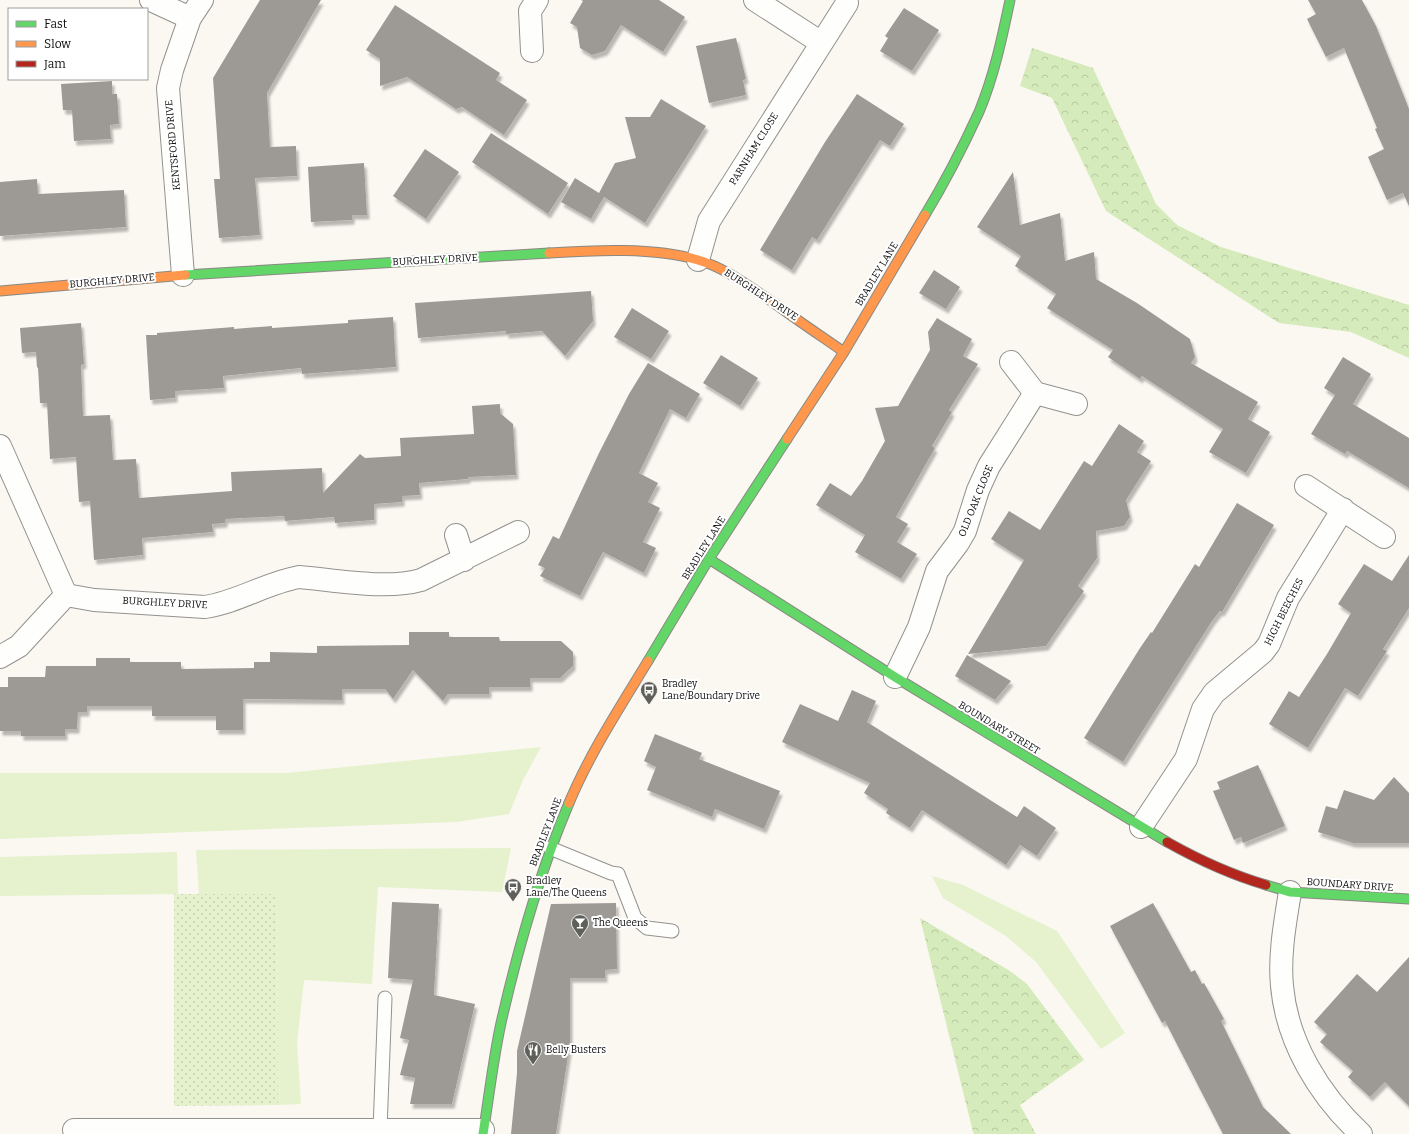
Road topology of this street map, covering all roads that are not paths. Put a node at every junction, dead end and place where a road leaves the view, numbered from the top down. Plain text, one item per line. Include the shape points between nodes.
1 (152, 0) edge
2 (202, 0) edge
3 (537, 0) edge
4 (755, 0) edge
5 (1010, 0) edge
6 (846, 3) dead end
7 (190, 18) junction
8 (820, 42) junction
9 (532, 51) dead end
10 (698, 260) junction
11 (183, 275) junction
12 (0, 291) edge
13 (844, 352) junction
14 (1011, 362) dead end
15 (1035, 393) junction
16 (1076, 404) dead end
17 (0, 446) edge
18 (1306, 486) dead end
19 (1343, 509) junction
20 (518, 532) dead end
21 (456, 534) dead end
22 (1384, 537) dead end
23 (709, 559) junction
24 (464, 560) junction
25 (66, 594) junction
26 (0, 657) edge
27 (895, 677) junction
28 (1141, 827) junction
29 (550, 848) junction
30 (1290, 892) junction
31 (1409, 899) edge
32 (672, 931) dead end
33 (385, 998) dead end
34 (74, 1130) dead end
35 (380, 1130) junction
36 (324, 1132) edge
37 (483, 1132) edge
38 (1361, 1134) edge

1 - 7 street
2 - 7 street, KENTSFORD DRIVE
3 - 9 street via 530,11
4 - 8 street
5 - 13 street, BRADLEY LANE via 999,51 979,111 941,189
6 - 8 street, PARNHAM CLOSE
7 - 11 street, KENTSFORD DRIVE via 168,88
8 - 10 street, PARNHAM CLOSE via 709,221
10 - 11 street, BURGHLEY DRIVE via 666,253 590,250
10 - 13 street, BURGHLEY DRIVE via 724,270
11 - 12 street, BURGHLEY DRIVE
13 - 23 street, BRADLEY LANE
14 - 15 street
15 - 16 street
15 - 27 street, OLD OAK CLOSE via 989,466 978,490 965,531 937,571 919,627
17 - 25 street
18 - 19 street
19 - 22 street
19 - 28 street, HIGH BEECHES via 1288,598 1269,644 1214,693 1203,709 1186,759
20 - 24 street, BURGHLEY DRIVE
21 - 24 street
23 - 27 street, BOUNDARY STREET
23 - 29 street, BRADLEY LANE via 605,732 578,782
24 - 25 street, BURGHLEY DRIVE via 408,584 390,585 298,577 222,604 205,606 94,600
25 - 26 street via 19,646
27 - 28 street, BOUNDARY STREET
28 - 30 street, BOUNDARY STREET via 1189,854 1243,878
29 - 32 lane via 618,874 635,918 647,928
29 - 37 street, BRADLEY LANE via 525,928 501,1024
30 - 31 street, BOUNDARY DRIVE
30 - 38 street via 1282,945 1282,986 1289,1025 1304,1060 1323,1091
33 - 35 lane
34 - 36 street
35 - 36 street
35 - 37 street

